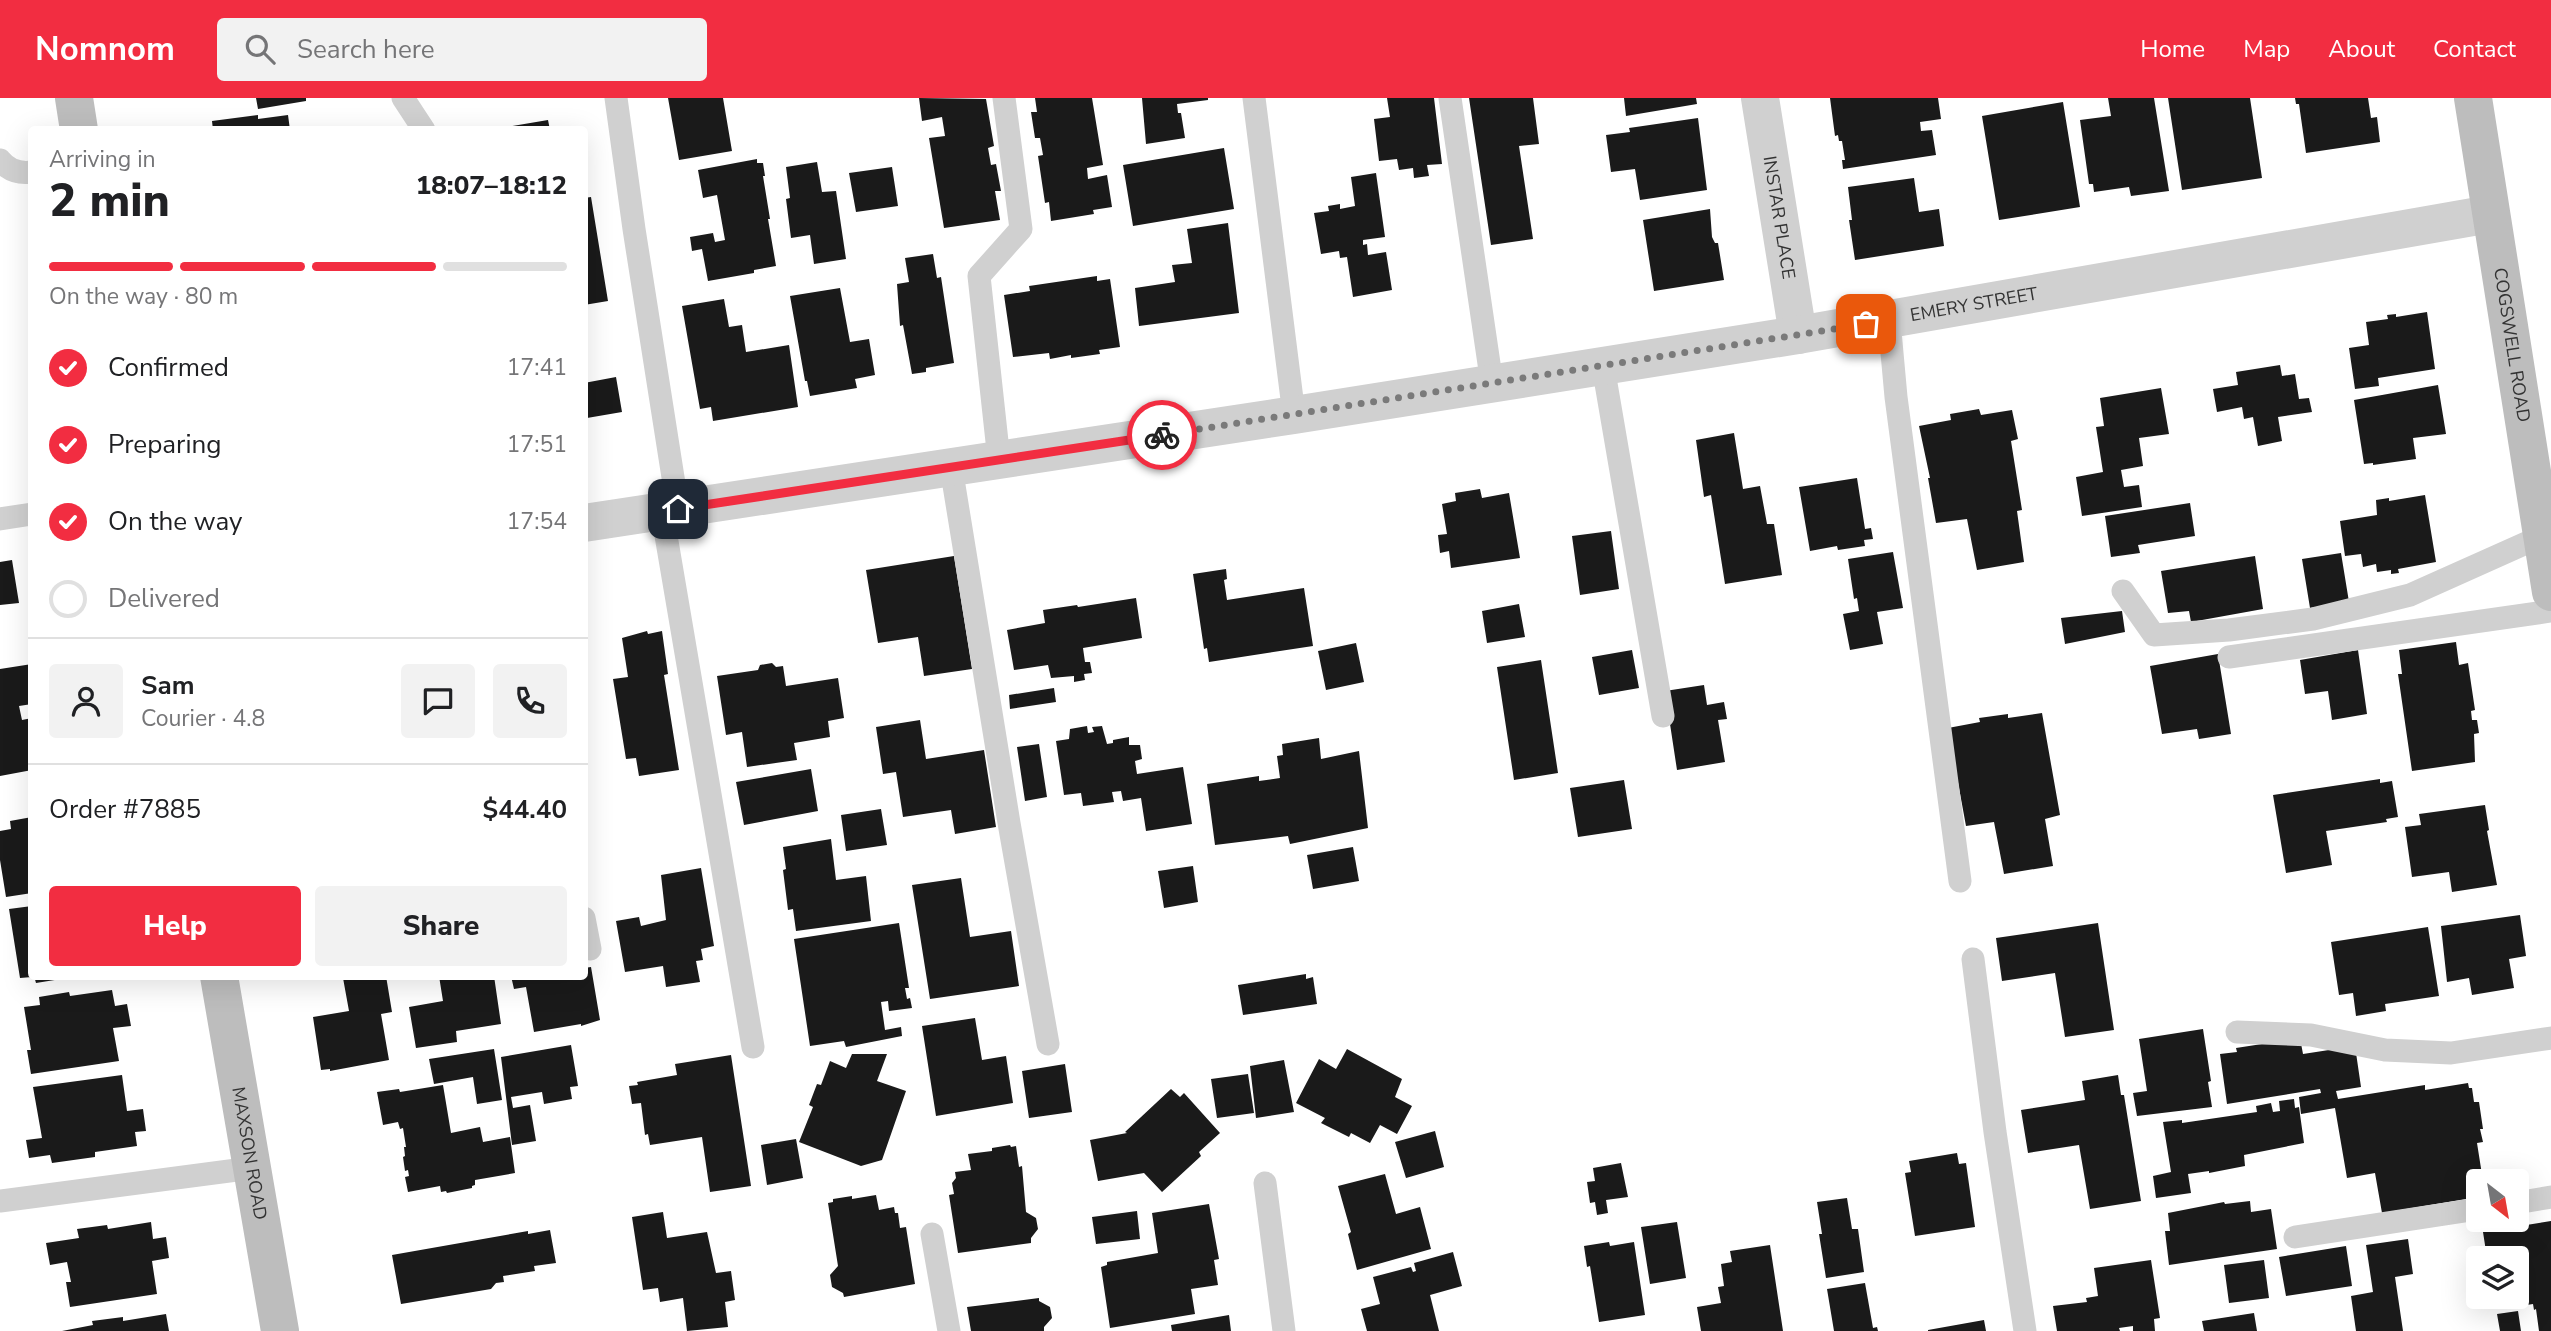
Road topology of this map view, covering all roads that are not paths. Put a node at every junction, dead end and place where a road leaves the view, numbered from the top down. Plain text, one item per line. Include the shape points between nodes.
1 (74, 98) edge
2 (403, 98) edge
3 (616, 98) edge
4 (1004, 98) edge
5 (1254, 98) edge
6 (1450, 98) edge
7 (1760, 98) edge
8 (2473, 98) edge
9 (78, 126) edge
10 (421, 126) edge
11 (0, 160) edge
12 (28, 173) edge
13 (2490, 214) junction
14 (1889, 320) junction
15 (1798, 335) junction
16 (1603, 366) junction
17 (1492, 384) junction
18 (1294, 415) junction
19 (999, 460) junction
20 (951, 467) junction
21 (670, 510) junction
22 (28, 515) edge
23 (0, 519) edge
24 (588, 522) edge
25 (2546, 548) edge
26 (2123, 591) dead end
27 (2551, 592) edge
28 (2551, 611) edge
29 (2229, 657) dead end
30 (1663, 716) dead end
31 (1960, 881) dead end
32 (588, 939) edge
33 (590, 949) dead end
34 (1973, 959) dead end
35 (220, 980) edge
36 (2237, 1032) dead end
37 (2551, 1038) edge
38 (1048, 1044) dead end
39 (753, 1047) dead end
40 (251, 1168) junction
41 (1265, 1182) dead end
42 (2551, 1198) edge
43 (0, 1201) edge
44 (2529, 1201) edge
45 (2466, 1211) edge
46 (932, 1234) dead end
47 (2295, 1237) dead end
48 (280, 1331) edge
49 (949, 1331) edge
50 (1284, 1331) edge
51 (2025, 1331) edge

1 - 9 street
2 - 10 lane
3 - 21 lane
4 - 19 lane via 1021,229 979,276
5 - 18 lane
6 - 17 lane
7 - 15 street, INSTAR PLACE
8 - 13 street, COGSWELL ROAD
11 - 12 lane via 6,168
13 - 14 street, EMERY STREET
13 - 25 street, COGSWELL ROAD
14 - 15 street, EMERY STREET
14 - 31 lane
15 - 16 street, EMERY STREET
16 - 17 street, EMERY STREET
16 - 30 lane
17 - 18 street, EMERY STREET
18 - 19 street, EMERY STREET
19 - 20 street, EMERY STREET
20 - 21 street, EMERY STREET
20 - 38 lane
21 - 24 street, EMERY STREET
21 - 39 lane
22 - 23 lane
25 - 26 lane via 2410,595 2313,619 2265,625 2154,635
25 - 27 street, COGSWELL ROAD
28 - 29 lane
32 - 33 lane
34 - 51 lane
35 - 40 street, MAXSON ROAD
36 - 37 lane via 2311,1035 2385,1050 2451,1053
40 - 43 lane
40 - 48 street, MAXSON ROAD
41 - 50 lane
42 - 44 lane
45 - 47 lane
46 - 49 lane

